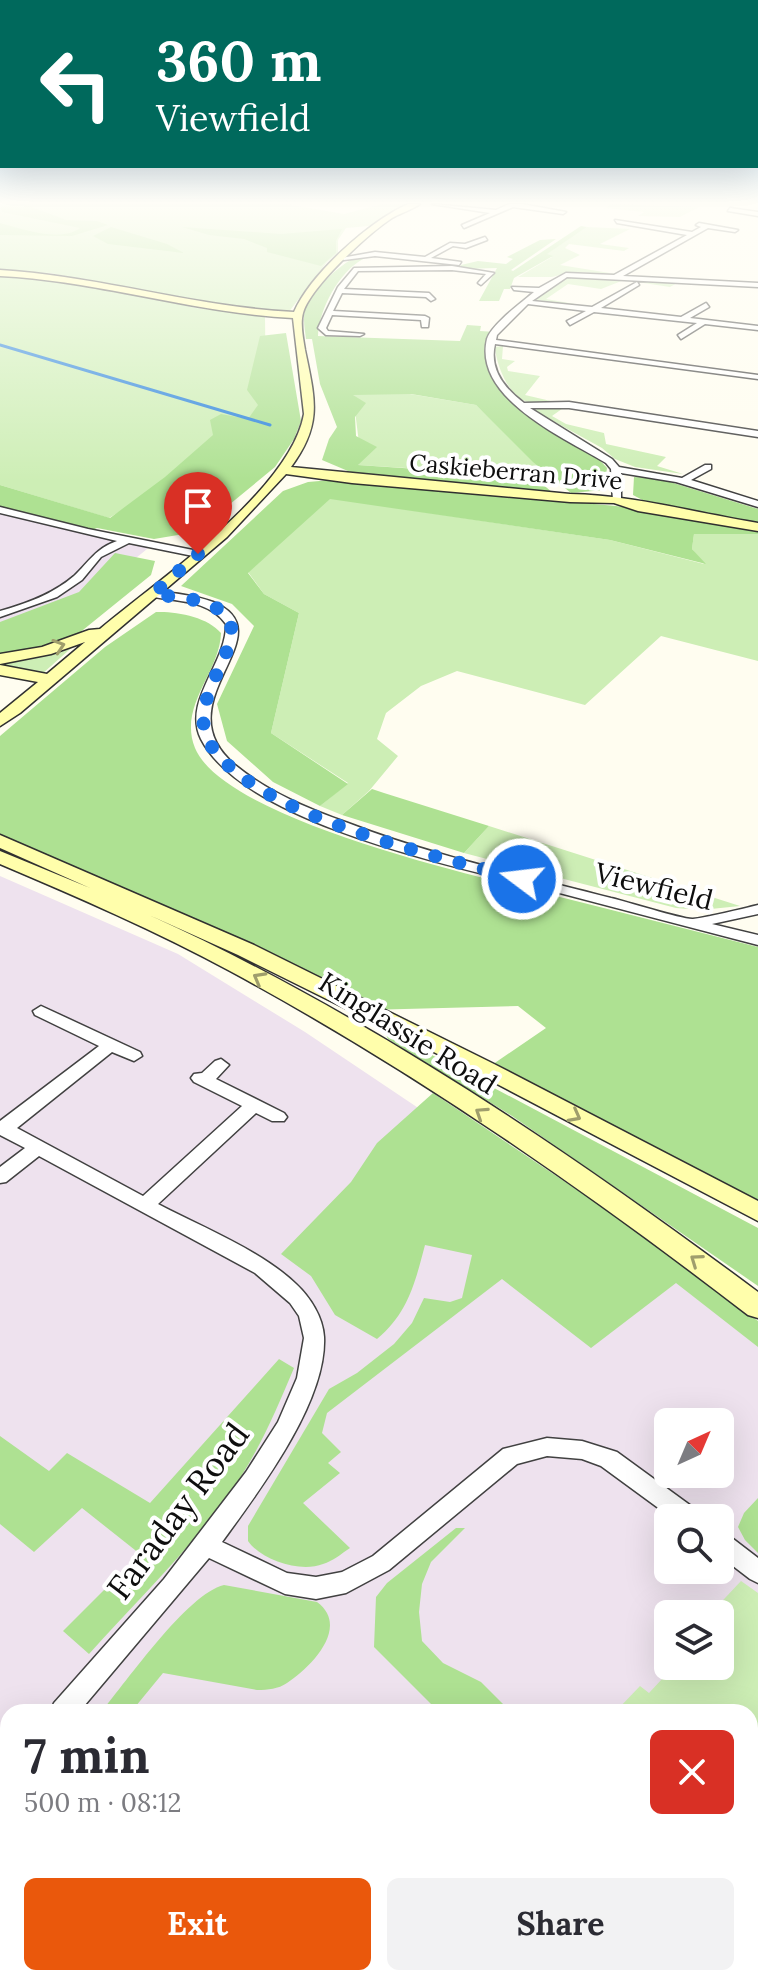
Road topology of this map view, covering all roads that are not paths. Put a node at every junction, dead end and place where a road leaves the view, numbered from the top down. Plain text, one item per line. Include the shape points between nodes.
1 (159, 297) edge
2 (307, 297) edge
3 (338, 297) edge
4 (533, 297) edge
5 (615, 297) edge
6 (526, 302) junction
7 (706, 305) dead end
8 (592, 310) junction
9 (330, 313) junction
10 (298, 315) junction
11 (683, 319) junction
12 (704, 322) junction
13 (570, 323) dead end
14 (425, 325) dead end
15 (758, 328) edge
16 (360, 334) dead end
17 (491, 335) junction
18 (681, 337) dead end
19 (550, 338) dead end
20 (606, 343) dead end
21 (535, 347) junction
22 (588, 354) junction
23 (719, 360) dead end
24 (681, 367) junction
25 (707, 370) junction
26 (669, 377) dead end
27 (758, 377) edge
28 (638, 403) dead end
29 (521, 406) junction
30 (625, 414) junction
31 (758, 434) edge
32 (708, 467) dead end
33 (616, 469) junction
34 (282, 472) junction
35 (683, 481) junction
36 (616, 499) junction
37 (758, 504) edge
38 (0, 510) edge
39 (758, 527) edge
40 (128, 541) junction
41 (198, 554) junction
42 (153, 594) junction
43 (0, 614) edge
44 (115, 625) junction
45 (0, 659) edge
46 (0, 670) edge
47 (0, 679) edge
48 (47, 682) junction
49 (7, 716) edge
50 (0, 839) edge
51 (0, 858) edge
52 (758, 909) edge
53 (758, 919) edge
54 (683, 921) junction
55 (739, 935) junction
56 (758, 940) edge
57 (41, 1011) dead end
58 (110, 1045) junction
59 (134, 1056) dead end
60 (221, 1065) dead end
61 (254, 1105) junction
62 (278, 1117) dead end
63 (2, 1128) edge
64 (38, 1147) junction
65 (0, 1177) edge
66 (145, 1205) junction
67 (758, 1212) edge
68 (758, 1307) edge
69 (671, 1504) edge
70 (206, 1546) junction
71 (734, 1553) edge
72 (758, 1572) edge
73 (70, 1704) edge

1 - 10 street via 233,312
2 - 10 street
3 - 9 street
4 - 6 street
5 - 8 street
6 - 8 street
6 - 17 street
7 - 11 street
8 - 11 street
8 - 13 street
9 - 14 street via 425,318
9 - 16 street via 322,328 326,333
10 - 34 street via 311,403 307,430
11 - 12 street
12 - 15 street
12 - 18 street
17 - 21 street
17 - 29 street via 487,364 499,386
19 - 21 street
20 - 22 street
21 - 22 street
22 - 24 street
23 - 25 street
24 - 25 street
24 - 26 street
25 - 27 street
28 - 30 street
29 - 30 street via 569,405
29 - 33 street
30 - 31 street
32 - 35 street
33 - 35 street
33 - 36 street
34 - 36 street, Caskieberran Drive
34 - 41 street
35 - 37 street
36 - 39 street, Caskieberran Drive
38 - 40 street
40 - 41 street
40 - 43 street via 96,553 82,573 56,593
41 - 42 street
42 - 44 street
42 - 54 street, Viewfield via 203,603 229,617 234,631 204,703 203,727 220,757 260,789 389,843
45 -> 44 street via 53,649
44 - 48 street
46 - 48 street
47 - 48 street
47 - 49 street via 14,697
48 - 49 street
50 -> 67 street, Kinglassie Road via 190,923 402,1027
68 -> 51 street, Kinglassie Road via 581,1179 371,1041 236,965
52 - 54 street
53 - 55 street
54 - 55 street, Viewfield
55 - 56 street, Viewfield
57 - 58 street
58 - 59 street
58 - 63 street
60 - 61 street via 202,1079
61 - 62 street
61 - 66 street
63 - 64 street, Faraday Road
64 - 65 street
64 - 66 street, Faraday Road
66 - 70 street, Faraday Road via 283,1284 304,1307 314,1339 310,1373 300,1397 259,1472
69 - 70 street via 609,1459 547,1447 511,1456 381,1563 346,1582 316,1588 285,1583
70 - 73 street, Faraday Road
71 - 72 street

